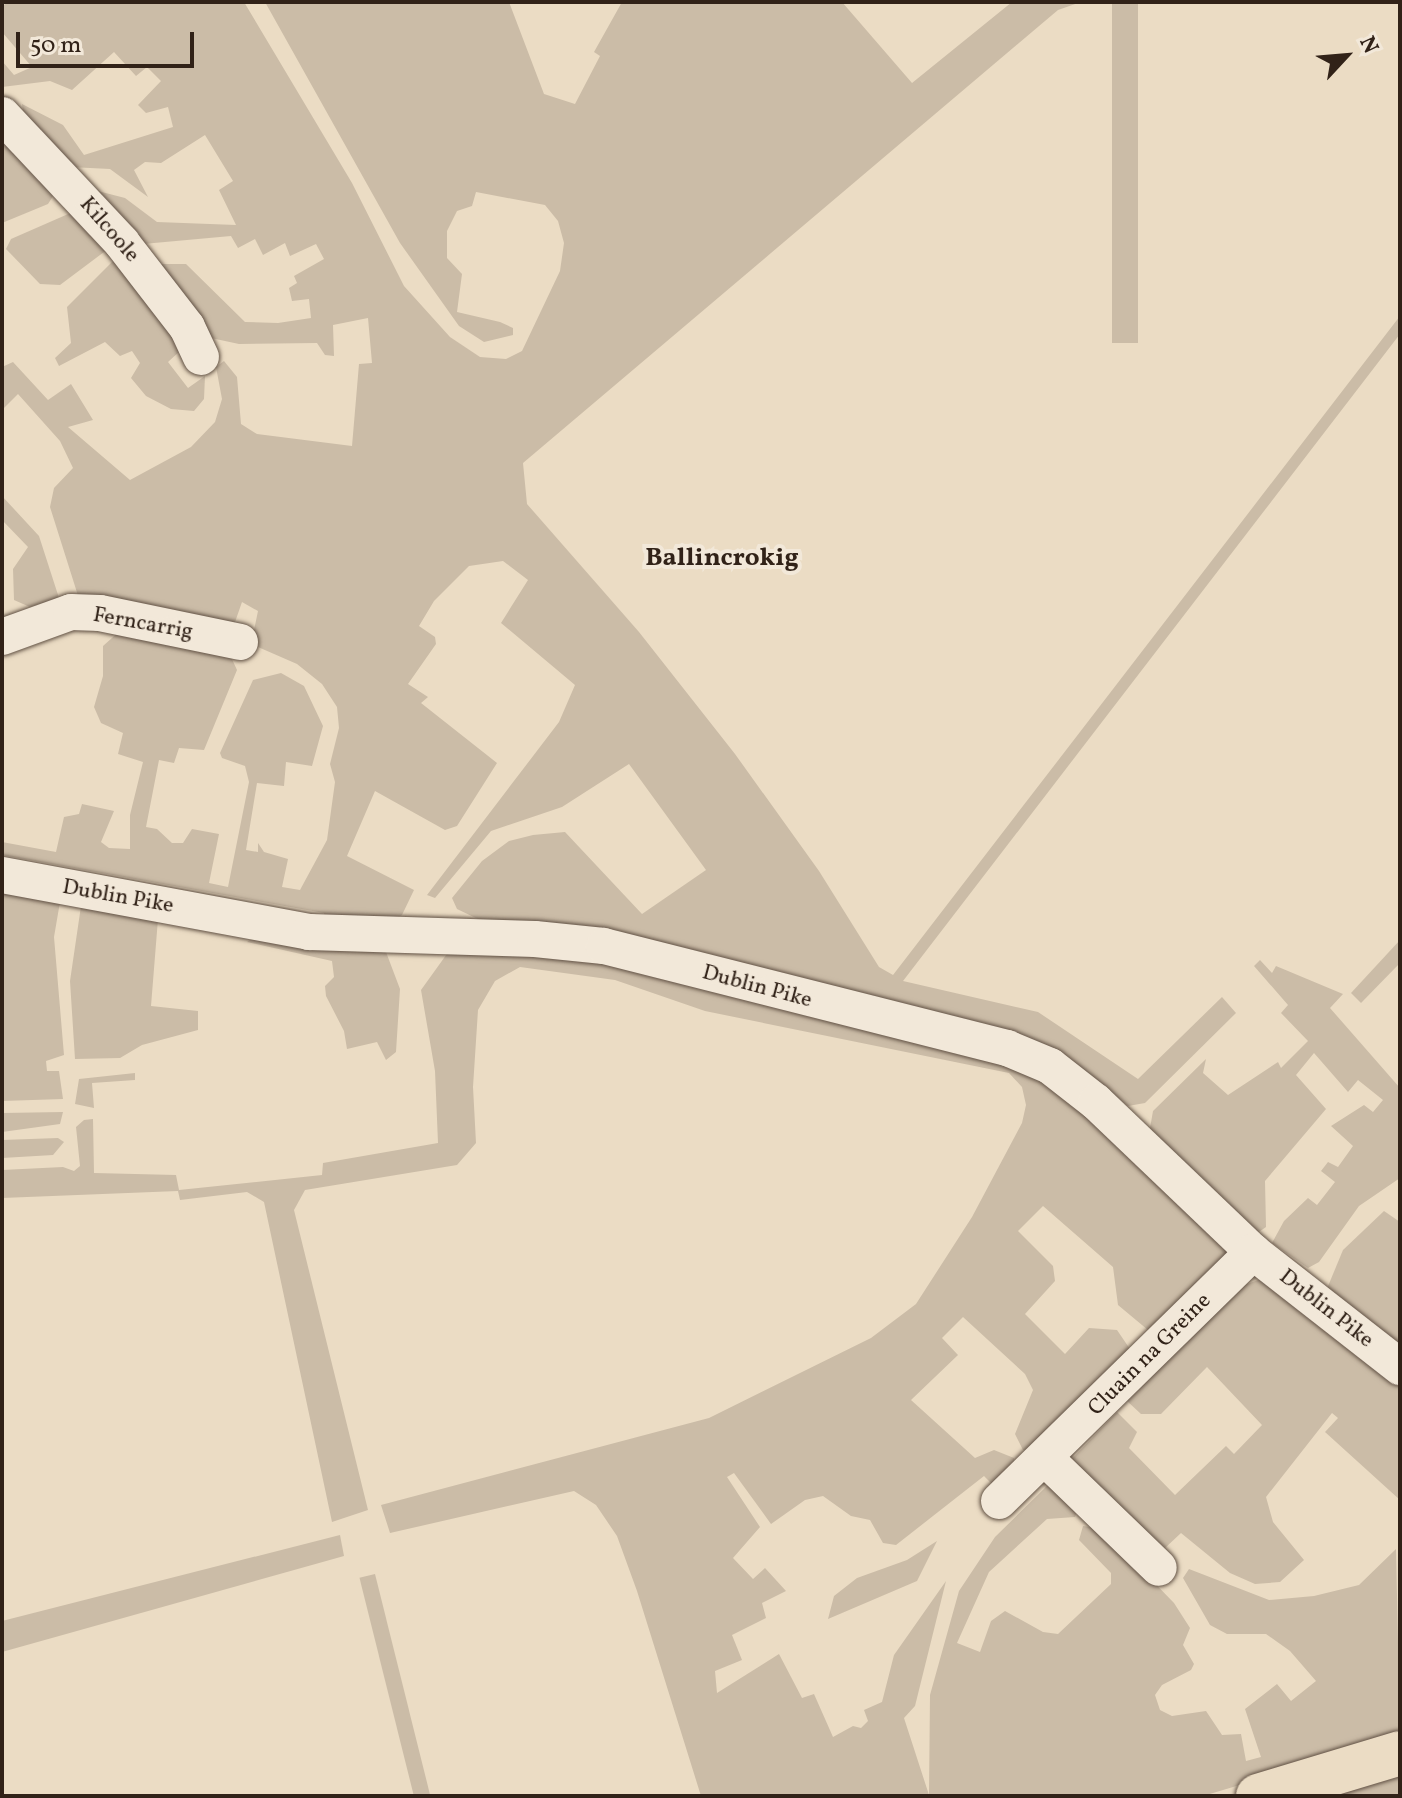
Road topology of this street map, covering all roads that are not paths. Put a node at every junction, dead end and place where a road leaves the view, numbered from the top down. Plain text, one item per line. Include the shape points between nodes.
1 (2, 115) edge
2 (201, 357) dead end
3 (2, 637) edge
4 (240, 642) dead end
5 (2, 875) edge
6 (1253, 1252) junction
7 (1400, 1367) edge
8 (1045, 1458) junction
9 (999, 1501) dead end
10 (1159, 1568) dead end
11 (1400, 1753) edge
12 (1258, 1796) edge

1 - 2 street, Kilcoole via 130,253 187,327
3 - 4 street, Ferncarrig via 71,612 100,613
5 - 6 street, Dublin Pike via 309,932 604,946 1007,1048 1050,1066 1096,1102
6 - 7 street, Dublin Pike
6 - 8 street, Cluain na Greine
8 - 9 street, Cluain na Greine
8 - 10 street
11 - 12 main road

